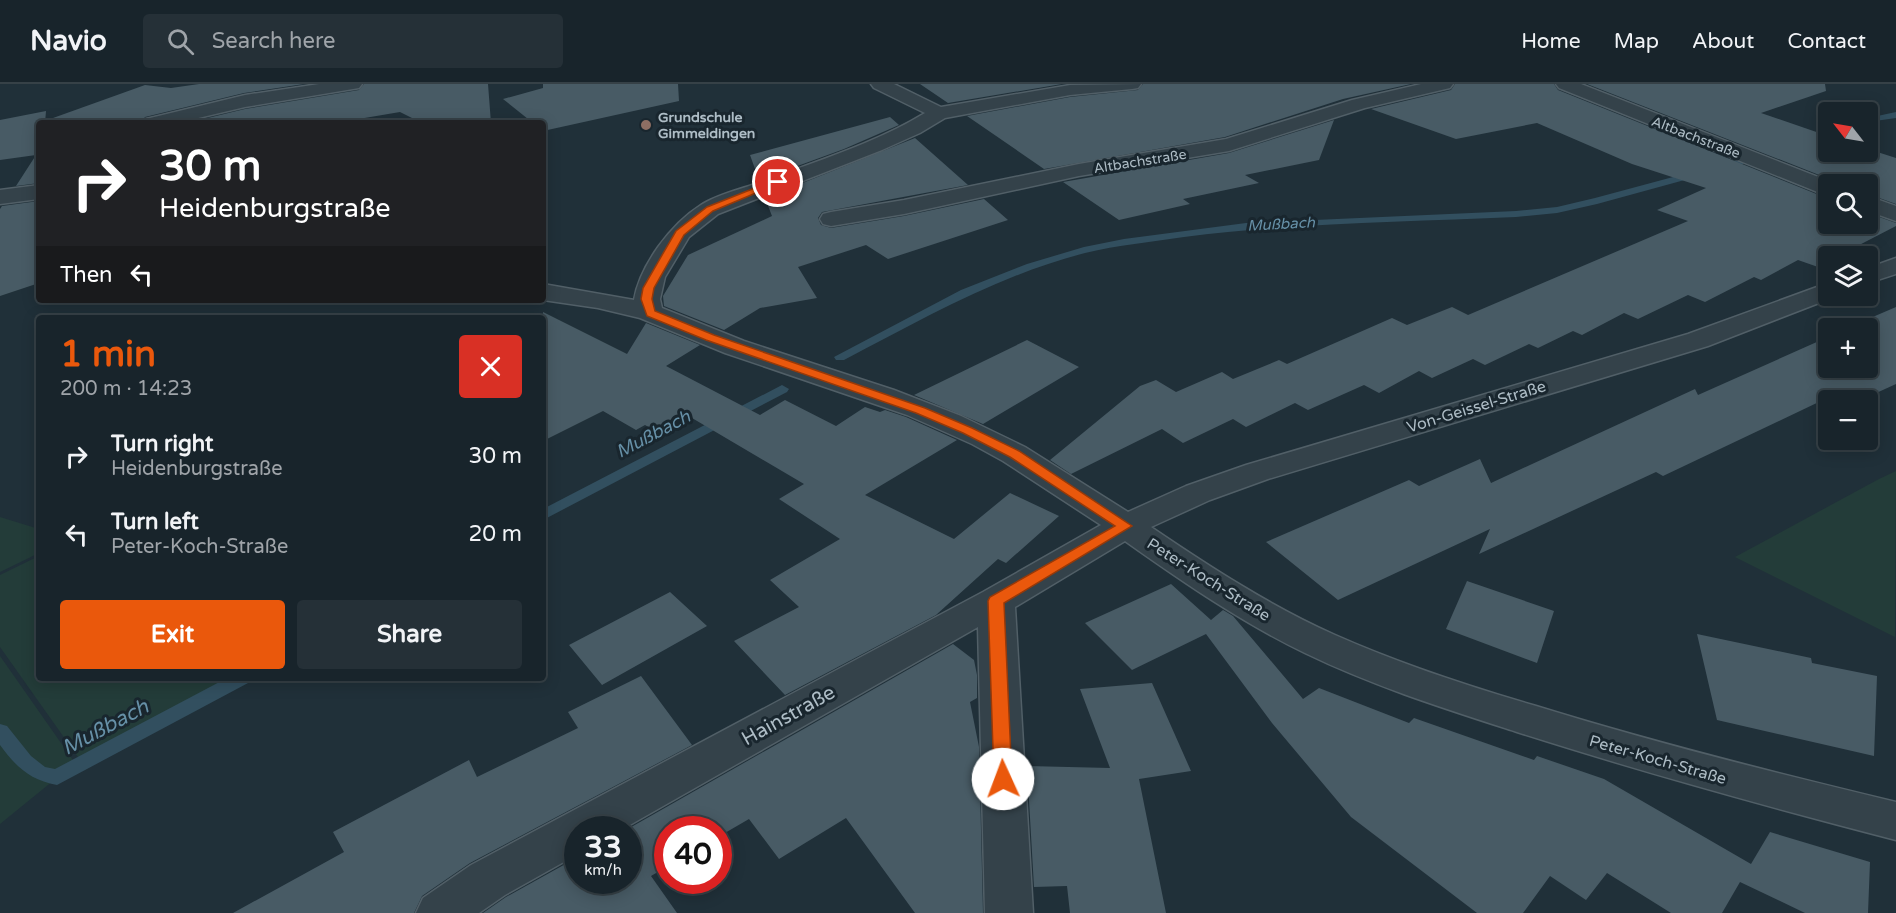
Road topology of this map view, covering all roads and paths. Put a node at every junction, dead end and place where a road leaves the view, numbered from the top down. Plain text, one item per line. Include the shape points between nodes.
1 (353, 84) edge
2 (880, 84) edge
3 (1131, 84) edge
4 (1444, 84) edge
5 (1565, 84) edge
6 (939, 113) junction
7 (166, 120) edge
8 (1818, 184) edge
9 (36, 192) edge
10 (0, 197) edge
11 (1878, 207) edge
12 (1896, 214) edge
13 (831, 219) dead end
14 (1896, 265) edge
15 (1878, 272) edge
16 (546, 292) edge
17 (1818, 294) edge
18 (650, 313) junction
19 (1125, 526) junction
20 (996, 601) junction
21 (604, 816) edge
22 (1896, 821) edge
23 (564, 838) edge
24 (440, 913) edge
25 (1009, 913) edge

1 - 7 street via 245,101
2 - 6 street
3 - 6 street via 1070,90
4 - 13 street, Altbachstraße via 1359,104 1229,145
5 - 8 street, Altbachstraße
6 - 18 street via 899,136 699,216 680,233 653,278 647,299
9 - 10 street
11 - 12 street
14 - 15 street
16 - 18 street, Peter-Koch-Straße
17 - 19 street, Von-Geissel-Straße via 1698,340 1257,472
18 - 19 street, Peter-Koch-Straße via 968,430 1014,454
19 - 20 street, Von-Geissel-Straße
19 - 22 street, Peter-Koch-Straße via 1250,605 1317,643 1370,665 1601,743
20 - 21 street, Hainstraße
20 - 25 street
23 - 24 street, Hainstraße via 488,880

